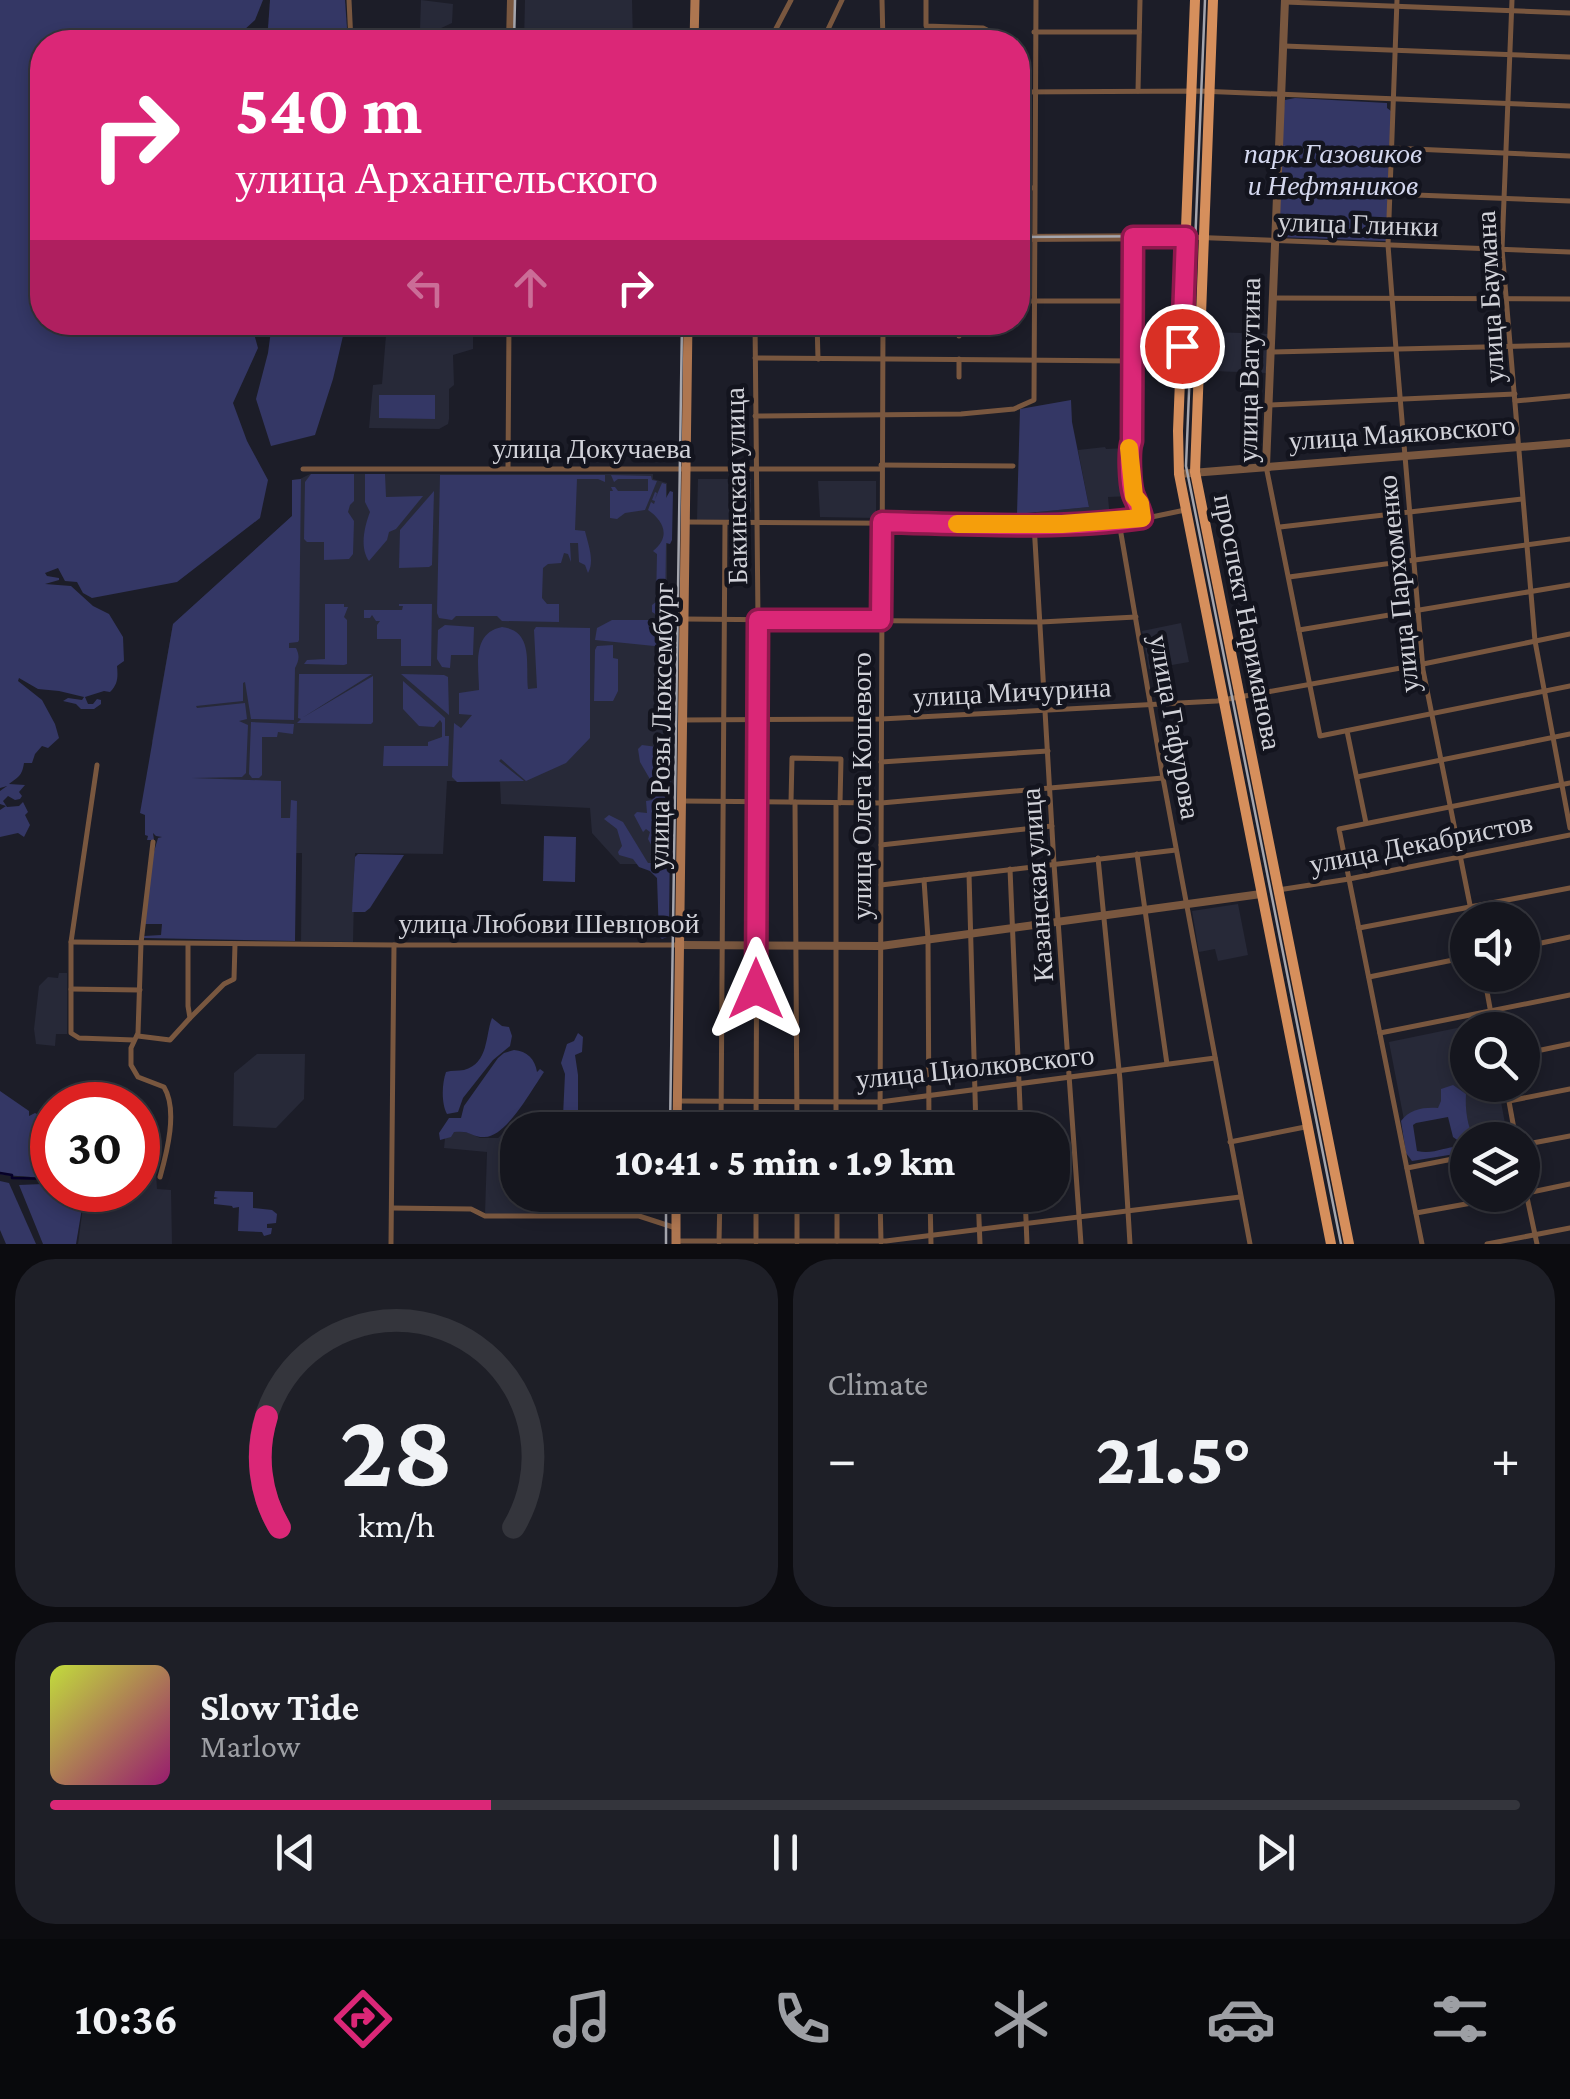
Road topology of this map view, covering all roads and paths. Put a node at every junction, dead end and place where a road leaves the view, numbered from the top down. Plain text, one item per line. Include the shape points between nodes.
1 (349, 0) edge
2 (511, 0) edge
3 (695, 0) edge
4 (791, 0) edge
5 (842, 0) edge
6 (882, 0) edge
7 (926, 0) edge
8 (1036, 0) edge
9 (1140, 0) edge
10 (1195, 0) edge
11 (1213, 0) edge
12 (1512, 0) edge
13 (1285, 1) edge
14 (1397, 3) edge
15 (1511, 11) junction
16 (1570, 13) edge
17 (351, 30) edge
18 (510, 30) edge
19 (694, 30) edge
20 (775, 30) edge
21 (828, 30) edge
22 (883, 30) edge
23 (987, 30) edge
24 (1034, 32) junction
25 (1139, 32) junction
26 (1284, 46) junction
27 (1396, 50) junction
28 (1510, 54) junction
29 (1570, 57) edge
30 (1138, 91) junction
31 (1192, 91) junction
32 (1030, 92) edge
33 (1036, 92) junction
34 (1209, 92) junction
35 (1282, 94) junction
36 (1394, 98) junction
37 (1508, 103) junction
38 (1570, 106) edge
39 (1392, 148) junction
40 (1506, 154) junction
41 (1570, 156) edge
42 (1030, 188) edge
43 (1035, 188) junction
44 (1390, 194) junction
45 (1504, 199) junction
46 (1570, 201) edge
47 (1133, 237) junction
48 (1186, 237) junction
49 (1030, 238) edge
50 (1036, 238) junction
51 (1204, 238) junction
52 (1274, 241) junction
53 (1388, 246) junction
54 (1502, 249) junction
55 (1570, 252) edge
56 (1273, 298) junction
57 (1392, 299) junction
58 (1506, 299) junction
59 (1030, 300) edge
60 (1035, 300) junction
61 (1570, 300) edge
62 (1134, 301) junction
63 (509, 335) edge
64 (688, 335) edge
65 (756, 335) edge
66 (818, 335) edge
67 (883, 335) edge
68 (1570, 345) edge
69 (1510, 346) junction
70 (1396, 349) junction
71 (1272, 352) junction
72 (755, 358) junction
73 (818, 359) junction
74 (958, 359) junction
75 (1035, 359) junction
76 (882, 360) junction
77 (1134, 361) junction
78 (958, 378) dead end
79 (1570, 396) edge
80 (1515, 397) junction
81 (1400, 400) junction
82 (1269, 406) junction
83 (882, 415) junction
84 (755, 416) junction
85 (1570, 442) edge
86 (1518, 447) junction
87 (1405, 456) junction
88 (1013, 466) dead end
89 (1266, 466) junction
90 (881, 467) junction
91 (303, 468) dead end
92 (508, 468) junction
93 (687, 469) junction
94 (755, 469) junction
95 (1195, 472) junction
96 (1178, 474) junction
97 (1522, 499) junction
98 (1185, 510) junction
99 (1410, 511) junction
100 (1142, 518) junction
101 (686, 522) junction
102 (725, 522) junction
103 (882, 522) junction
104 (1119, 522) junction
105 (756, 523) junction
106 (1034, 524) junction
107 (1280, 527) junction
108 (1570, 539) edge
109 (1525, 545) junction
110 (1414, 561) junction
111 (1289, 578) junction
112 (1570, 585) edge
113 (1529, 592) junction
114 (1418, 610) junction
115 (1136, 617) junction
116 (685, 619) junction
117 (725, 620) junction
118 (758, 620) junction
119 (881, 620) junction
120 (1040, 622) junction
121 (1299, 630) junction
122 (1570, 634) edge
123 (1534, 641) junction
124 (1422, 664) junction
125 (1310, 686) junction
126 (1570, 686) edge
127 (1543, 692) junction
128 (1240, 698) junction
129 (1223, 701) junction
130 (1152, 705) junction
131 (1046, 710) junction
132 (1432, 714) junction
133 (882, 719) junction
134 (684, 720) junction
135 (724, 720) junction
136 (757, 720) junction
137 (1347, 731) junction
138 (1570, 734) edge
139 (1552, 738) junction
140 (1048, 750) junction
141 (1441, 760) junction
142 (881, 762) junction
143 (97, 765) dead end
144 (1357, 777) junction
145 (1163, 778) junction
146 (1570, 782) edge
147 (1561, 784) junction
148 (1050, 788) junction
149 (682, 801) junction
150 (723, 802) junction
151 (756, 802) junction
152 (793, 802) junction
153 (838, 803) junction
154 (881, 803) junction
155 (1450, 807) junction
156 (1366, 823) junction
157 (1052, 826) junction
158 (1570, 832) edge
159 (153, 842) dead end
160 (881, 845) junction
161 (1176, 850) junction
162 (1138, 854) junction
163 (1460, 856) junction
164 (1098, 858) junction
165 (1054, 864) junction
166 (1010, 869) junction
167 (968, 874) junction
168 (1350, 879) junction
169 (924, 880) junction
170 (881, 885) junction
171 (1570, 888) edge
172 (1278, 890) junction
173 (1261, 894) junction
174 (1470, 902) edge
175 (1497, 902) edge
176 (1186, 906) junction
177 (1144, 911) junction
178 (1450, 911) edge
179 (1103, 916) junction
180 (1059, 922) junction
181 (1014, 928) junction
182 (1359, 928) junction
183 (970, 934) junction
184 (1570, 938) edge
185 (928, 940) junction
186 (71, 942) junction
187 (141, 943) junction
188 (188, 944) junction
189 (236, 944) junction
190 (1540, 944) edge
191 (681, 945) junction
192 (394, 946) junction
193 (722, 946) junction
194 (757, 946) junction
195 (797, 946) junction
196 (837, 946) junction
197 (881, 946) junction
198 (1450, 961) edge
199 (1369, 977) junction
200 (71, 988) junction
201 (140, 990) junction
202 (1487, 992) edge
203 (1570, 995) edge
204 (1490, 1010) junction
205 (190, 1018) junction
206 (1380, 1033) junction
207 (135, 1038) junction
208 (1570, 1044) edge
209 (1540, 1050) edge
210 (1214, 1058) junction
211 (1167, 1065) junction
212 (1119, 1071) junction
213 (1069, 1078) junction
214 (152, 1082) edge
215 (1019, 1084) junction
216 (160, 1085) edge
217 (1570, 1088) edge
218 (975, 1090) junction
219 (1540, 1094) edge
220 (929, 1096) junction
221 (678, 1101) junction
222 (721, 1101) junction
223 (756, 1102) junction
224 (796, 1102) junction
225 (836, 1102) junction
226 (880, 1102) junction
227 (678, 1112) edge
228 (721, 1112) edge
229 (756, 1112) edge
230 (796, 1112) edge
231 (836, 1112) edge
232 (880, 1112) edge
233 (929, 1112) edge
234 (976, 1112) edge
235 (1020, 1112) edge
236 (1308, 1126) junction
237 (1570, 1136) edge
238 (1230, 1142) junction
239 (1540, 1142) edge
240 (1450, 1160) edge
241 (1407, 1168) junction
242 (160, 1177) dead end
243 (1570, 1184) edge
244 (1540, 1190) edge
245 (1241, 1196) junction
246 (1450, 1207) edge
247 (391, 1208) junction
248 (1128, 1211) junction
249 (676, 1212) edge
250 (720, 1212) edge
251 (756, 1212) edge
252 (797, 1212) edge
253 (837, 1212) edge
254 (880, 1212) edge
255 (930, 1212) edge
256 (978, 1212) edge
257 (1026, 1212) edge
258 (1528, 1212) edge
259 (1416, 1213) junction
260 (1079, 1217) junction
261 (1026, 1224) junction
262 (676, 1228) junction
263 (1570, 1228) edge
264 (979, 1230) junction
265 (1535, 1235) junction
266 (930, 1236) junction
267 (676, 1242) edge
268 (720, 1242) edge
269 (756, 1242) edge
270 (797, 1242) edge
271 (837, 1242) edge
272 (880, 1242) edge
273 (391, 1244) edge
274 (930, 1244) edge
275 (980, 1244) edge
276 (1028, 1244) edge
277 (1081, 1244) edge
278 (1130, 1244) edge
279 (1250, 1244) edge
280 (1331, 1244) edge
281 (1349, 1244) edge
282 (1422, 1244) edge
283 (1487, 1244) edge
284 (1537, 1244) edge

1 - 17 street
2 - 18 street
3 - 19 main road
4 - 20 street
5 - 21 street
6 - 22 street
7 - 23 street via 926,26
8 - 24 street
9 - 25 street
10 - 31 main road, проспект Нариманова
11 - 34 main road, проспект Нариманова
12 - 15 street, улица Баумана
13 - 14 street
13 - 26 street, улица Ватутина
14 - 15 street
14 - 27 street, улица Пархоменко
15 - 16 street
15 - 28 street, улица Баумана
24 - 25 street
24 - 33 street
25 - 30 street
26 - 27 street
26 - 35 street, улица Ватутина
27 - 28 street
27 - 36 street, улица Пархоменко
28 - 29 street
28 - 37 street, улица Баумана
30 - 31 street
30 - 33 street
31 - 34 street
31 - 48 main road, проспект Нариманова
32 - 33 street
33 - 43 street
34 - 35 street
34 - 51 main road, проспект Нариманова
35 - 36 street
35 - 52 street, улица Ватутина
36 - 37 street
36 - 39 street, улица Пархоменко
37 - 38 street
37 - 40 street, улица Баумана
39 - 40 street
39 - 44 street, улица Пархоменко
40 - 41 street
40 - 45 street, улица Баумана
42 - 43 street
43 - 50 street
44 - 45 street
44 - 53 street, улица Пархоменко
45 - 46 street
45 - 54 street, улица Баумана
47 - 48 street
47 - 50 street
47 - 62 street
48 - 51 street, улица Глинки
48 - 96 main road, проспект Нариманова
49 - 50 street
50 - 60 street
51 - 52 street, улица Глинки
51 - 95 main road, проспект Нариманова
52 - 53 street, улица Глинки
52 - 56 street, улица Ватутина
53 - 54 street, улица Глинки
53 - 57 street, улица Пархоменко
54 - 55 street, улица Глинки
54 - 58 street, улица Баумана
56 - 57 street
56 - 71 street, улица Ватутина
57 - 58 street
57 - 70 street, улица Пархоменко
58 - 61 street
58 - 69 street, улица Баумана
59 - 60 street
60 - 62 street
60 - 75 street
62 - 77 street
63 - 92 street
64 - 93 main road, улица Розы Люксембург
65 - 72 street, Бакинская улица
66 - 73 street
67 - 76 street, улица Олега Кошевого
68 - 69 street
69 - 70 street
69 - 80 street, улица Баумана
70 - 71 street
70 - 81 street, улица Пархоменко
71 - 82 street, улица Ватутина
72 - 73 street
72 - 84 street, Бакинская улица
73 - 76 street
74 - 75 street
74 - 76 street
74 - 78 street
75 - 77 street
75 - 83 street via 1034,400 1014,409
76 - 83 street, улица Олега Кошевого
77 - 100 street via 1128,450
79 - 80 street
80 - 81 street
80 - 86 street, улица Баумана
81 - 82 street
81 - 87 street, улица Пархоменко
82 - 89 street, улица Ватутина
83 - 84 street
83 - 90 street, улица Олега Кошевого
84 - 94 street, Бакинская улица
85 - 86 street, улица Маяковского
86 - 87 street, улица Маяковского
86 - 97 street, улица Баумана
87 - 89 street, улица Маяковского
87 - 99 street, улица Пархоменко
88 - 90 street, улица Докучаева
89 - 95 street, улица Маяковского
89 - 107 street, улица Ватутина
90 - 94 street, улица Докучаева
90 - 103 street, улица Олега Кошевого
91 - 92 street, улица Докучаева
92 - 93 street, улица Докучаева
93 - 94 street, улица Докучаева
93 - 101 main road, улица Розы Люксембург
94 - 105 street, Бакинская улица
95 - 96 street, улица Маяковского
95 - 128 main road, проспект Нариманова
96 - 98 main road, проспект Нариманова
97 - 99 street
97 - 109 street, улица Баумана
98 - 100 street
98 - 129 main road, проспект Нариманова
99 - 107 street
99 - 110 street, улица Пархоменко
100 - 104 street
101 - 102 street
101 - 116 main road, улица Розы Люксембург
102 - 105 street
102 - 117 street
103 - 105 street
103 - 106 street
103 - 119 street, улица Олега Кошевого
104 - 106 street
104 - 115 street, улица Гафурова
105 - 118 street, Бакинская улица
106 - 120 street, Казанская улица
107 - 111 street, улица Ватутина
108 - 109 street
109 - 110 street
109 - 113 street, улица Баумана
110 - 111 street
110 - 114 street, улица Пархоменко
111 - 121 street, улица Ватутина
112 - 113 street
113 - 114 street
113 - 123 street, улица Баумана
114 - 121 street
114 - 124 street, улица Пархоменко
115 - 120 street
115 - 130 street, улица Гафурова
116 - 117 street
116 - 134 main road, улица Розы Люксембург
117 - 118 street
117 - 135 street
118 - 119 street
118 - 136 street, Бакинская улица
119 - 120 street
119 - 133 street, улица Олега Кошевого
120 - 131 street, Казанская улица
121 - 125 street, улица Ватутина
122 - 123 street, улица Мичурина
123 - 124 street, улица Мичурина
123 - 127 street, улица Баумана
124 - 125 street, улица Мичурина
124 - 132 street, улица Пархоменко
125 - 128 street, улица Мичурина
125 - 137 street, улица Ватутина via 1320,736
126 - 127 street
127 - 132 street
127 - 139 street, улица Баумана
128 - 129 street, улица Мичурина
128 - 172 main road, проспект Нариманова
129 - 130 street, улица Мичурина
129 - 173 main road, проспект Нариманова
130 - 131 street, улица Мичурина
130 - 145 street, улица Гафурова
131 - 133 street, улица Мичурина
131 - 140 street, Казанская улица
132 - 137 street
132 - 141 street, улица Пархоменко
133 - 136 street, улица Мичурина
133 - 142 street, улица Олега Кошевого
134 - 135 street, улица Мичурина
134 - 149 main road, улица Розы Люксембург
135 - 136 street, улица Мичурина
135 - 150 street
136 - 151 street, Бакинская улица
137 - 144 street
138 - 139 street
139 - 141 street
139 - 147 street, улица Баумана
140 - 142 street
140 - 148 street, Казанская улица
141 - 144 street
141 - 155 street, улица Пархоменко
142 - 154 street, улица Олега Кошевого
143 - 186 street
144 - 156 street
145 - 148 street
145 - 161 street, улица Гафурова
146 - 147 street
147 - 155 street
147 - 158 street, улица Баумана
148 - 154 street
148 - 157 street, Казанская улица
149 - 150 street
149 - 191 main road, улица Розы Люксембург
150 - 151 street
150 - 193 street
151 - 152 street
151 - 194 street, Бакинская улица
152 - 153 street
152 - 153 street via 792,758 840,758
152 - 195 street
153 - 154 street
153 - 196 street
154 - 160 street, улица Олега Кошевого
155 - 156 street
155 - 163 street, улица Пархоменко
156 - 168 street via 1340,829
157 - 160 street
157 - 165 street, Казанская улица
158 - 163 street, улица Декабристов
159 - 187 street
160 - 170 street, улица Олега Кошевого
161 - 162 street
161 - 176 street, улица Гафурова
162 - 164 street
162 - 177 street
163 - 168 street, улица Декабристов
163 - 174 street, улица Пархоменко
164 - 165 street
164 - 179 street
165 - 166 street
165 - 180 street, Казанская улица
166 - 167 street
166 - 181 street
167 - 169 street
167 - 183 street
168 - 172 street, улица Декабристов
168 - 182 street
169 - 170 street
169 - 185 street
170 - 197 street, улица Олега Кошевого
171 - 175 street
172 - 173 main road
172 - 281 main road, проспект Нариманова
173 - 176 street, улица Любови Шевцовой
173 - 236 main road, проспект Нариманова
176 - 177 street, улица Любови Шевцовой
176 - 210 street, улица Гафурова
177 - 179 street, улица Любови Шевцовой
177 - 211 street
178 - 182 street
179 - 180 street, улица Любови Шевцовой
179 - 212 street
180 - 181 street, улица Любови Шевцовой
180 - 213 street, Казанская улица
181 - 183 street, улица Любови Шевцовой
181 - 215 street
182 - 199 street
183 - 185 street, улица Любови Шевцовой
183 - 218 street
184 - 190 street
185 - 197 street, улица Любови Шевцовой
185 - 220 street
186 - 187 street, улица Любови Шевцовой
186 - 200 street
187 - 188 street, улица Любови Шевцовой
187 - 201 street
188 - 189 street, улица Любови Шевцовой
188 - 205 street
189 - 192 street, улица Любови Шевцовой
189 - 205 street via 234,979
191 - 192 street, улица Любови Шевцовой
191 - 193 street, улица Любови Шевцовой
191 - 221 main road, улица Розы Люксембург
192 - 247 street
193 - 194 street, улица Любови Шевцовой
193 - 222 street
194 - 195 street, улица Любови Шевцовой
194 - 223 street, Бакинская улица
195 - 196 street, улица Любови Шевцовой
195 - 224 street
196 - 197 street, улица Любови Шевцовой
196 - 225 street
197 - 226 street, улица Олега Кошевого
198 - 199 street
199 - 206 street
200 - 201 street
200 - 207 street via 71,1033
201 - 207 street
202 - 204 street
203 - 204 street
204 - 206 street
205 - 207 street via 170,1040
206 - 241 street
207 - 214 street via 134,1074
208 - 209 street
210 - 211 street, улица Циолковского
210 - 238 street, улица Гафурова
211 - 212 street, улица Циолковского
212 - 213 street, улица Циолковского
212 - 248 street
213 - 215 street, улица Циолковского
213 - 260 street, Казанская улица
215 - 218 street, улица Циолковского
215 - 235 street
216 - 242 street via 170,1100
217 - 219 street
218 - 220 street, улица Циолковского
218 - 234 street
220 - 226 street, улица Циолковского
220 - 233 street
221 - 222 street, улица Циолковского
221 - 227 main road, улица Розы Люксембург
222 - 223 street, улица Циолковского
222 - 228 street
223 - 224 street, улица Циолковского
223 - 229 street, Бакинская улица
224 - 225 street, улица Циолковского
224 - 230 street
225 - 226 street, улица Циолковского
225 - 231 street
226 - 232 street, улица Олега Кошевого
236 - 238 street
236 - 280 main road, проспект Нариманова
237 - 239 street
238 - 245 street, улица Гафурова
240 - 241 street
241 - 259 street
243 - 244 street
245 - 248 street
245 - 279 street, улица Гафурова
246 - 259 street
247 - 262 street via 639,1216
247 - 273 street
248 - 260 street
248 - 278 street
249 - 262 main road
250 - 268 street
251 - 269 street
252 - 270 street
253 - 271 street
254 - 272 street
255 - 266 street
256 - 264 street
257 - 261 street
258 - 265 street
259 - 282 street
260 - 261 street
260 - 277 street, Казанская улица
261 - 264 street
261 - 276 street
262 - 267 main road
263 - 265 street
264 - 266 street
264 - 275 street
265 - 283 street
265 - 284 street
266 - 272 street
266 - 274 street
267 - 268 street
268 - 269 street
269 - 270 street
270 - 271 street
271 - 272 street

